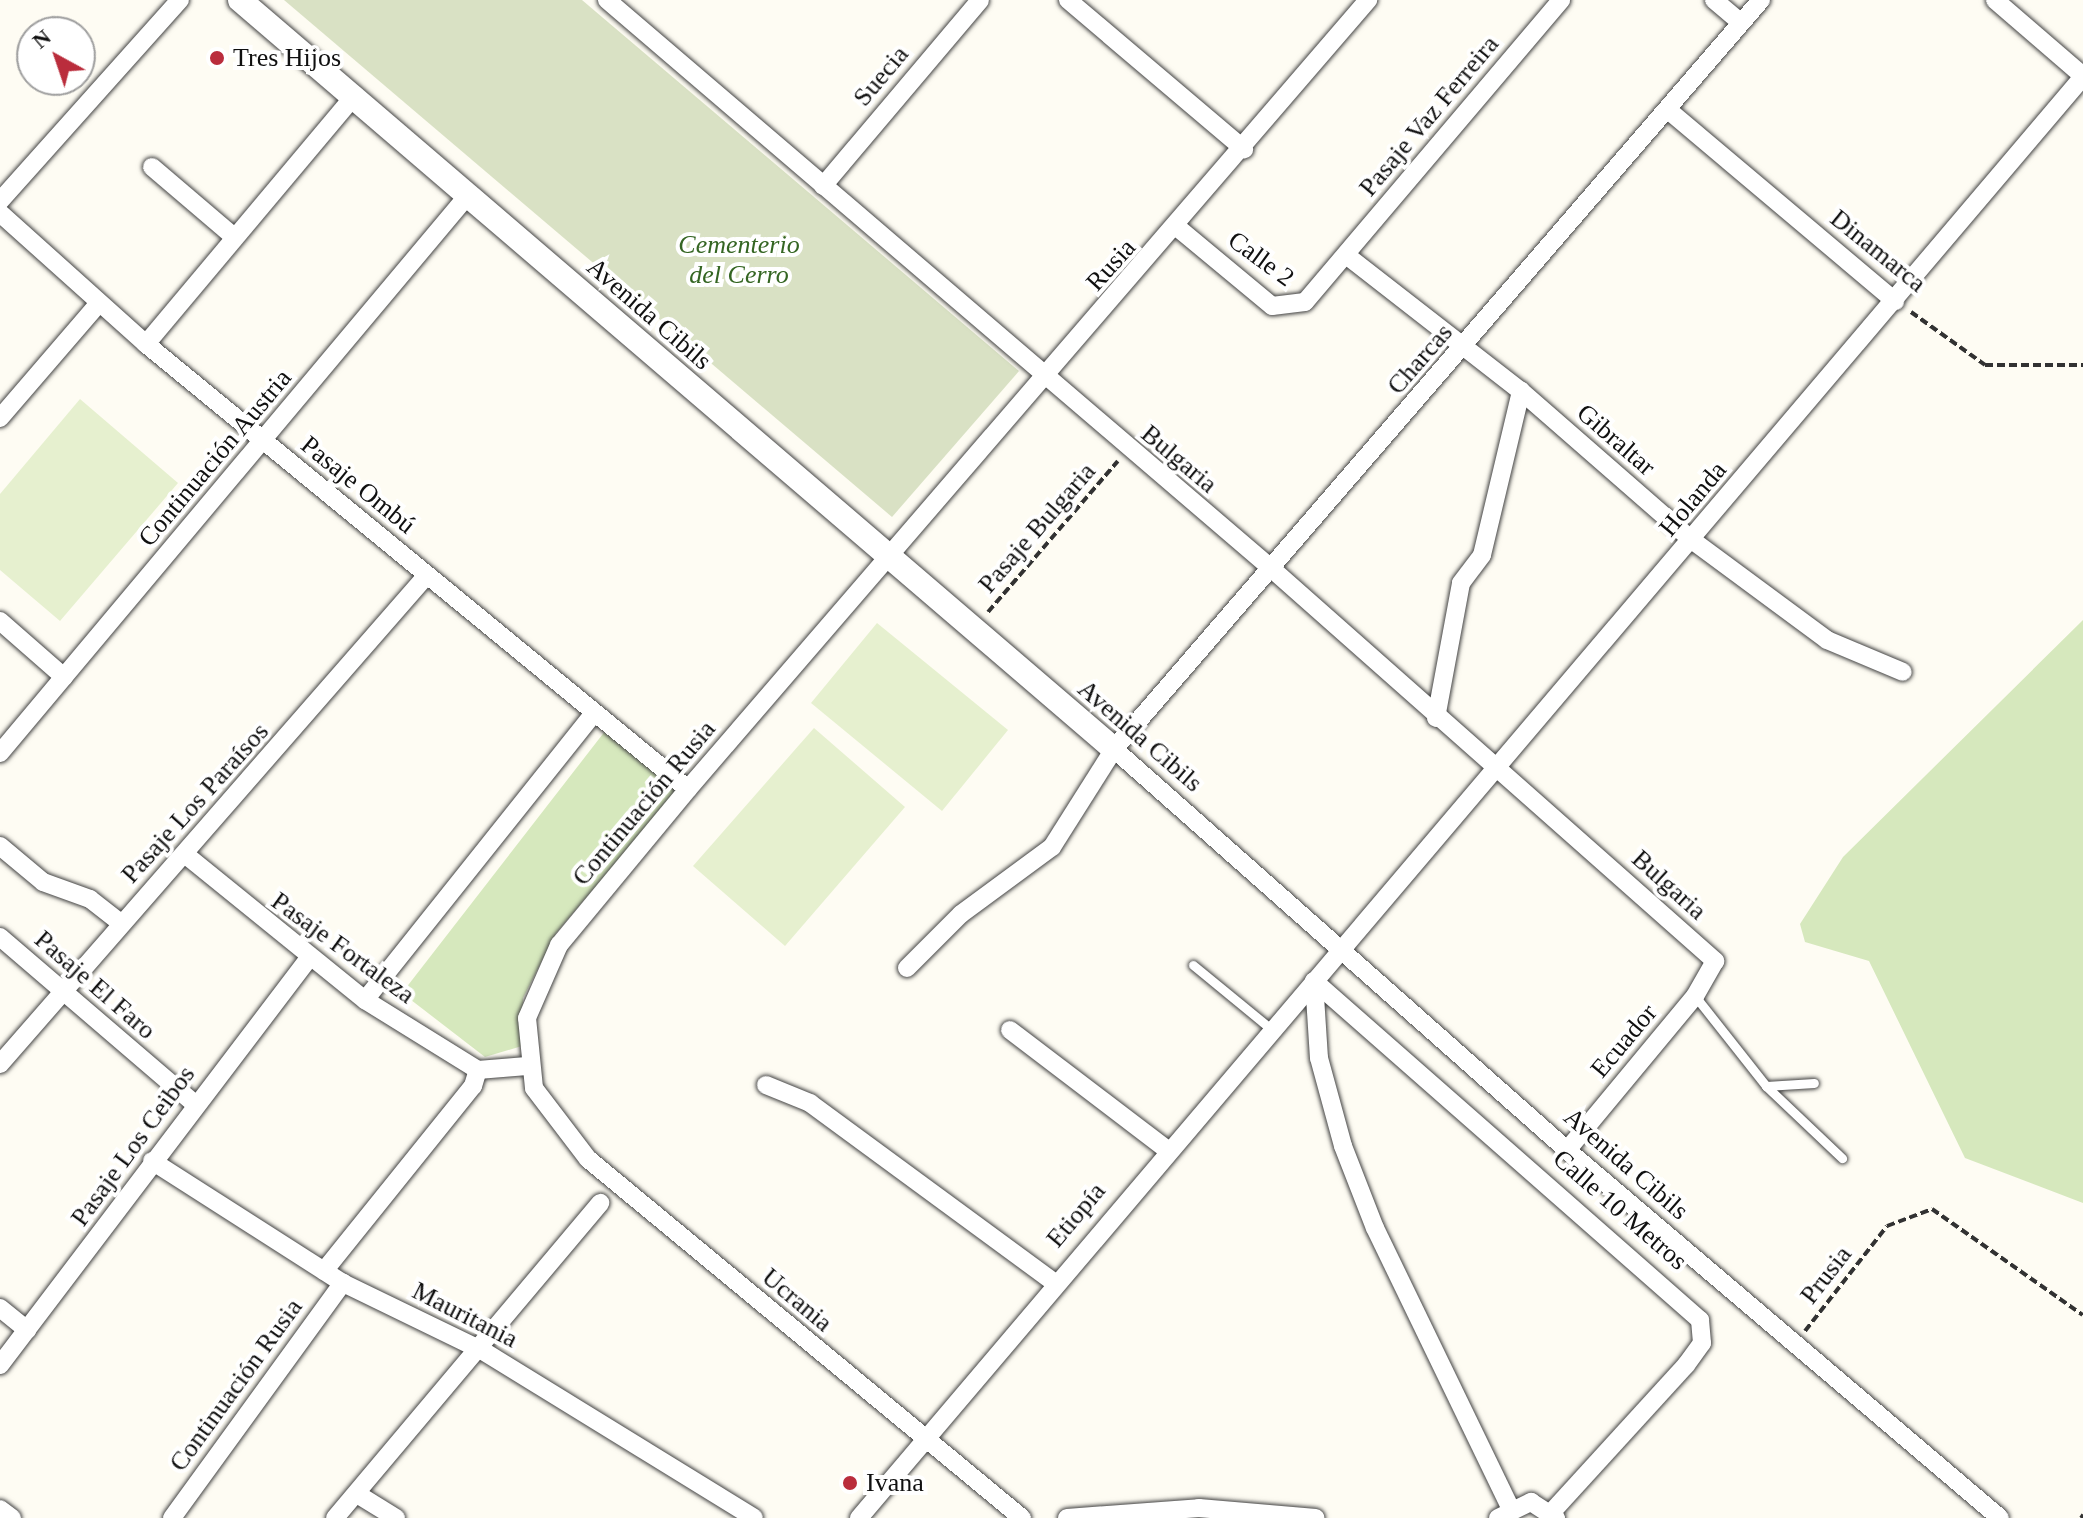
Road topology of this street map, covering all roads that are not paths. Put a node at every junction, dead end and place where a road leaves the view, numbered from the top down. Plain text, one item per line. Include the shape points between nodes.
1 (180, 0) edge
2 (240, 0) edge
3 (607, 0) edge
4 (980, 0) edge
5 (1068, 0) edge
6 (1368, 0) edge
7 (1714, 0) edge
8 (1761, 0) edge
9 (1995, 0) edge
10 (1551, 4) edge
11 (1741, 23) junction
12 (2083, 76) edge
13 (355, 95) junction
14 (1668, 110) junction
15 (1244, 149) junction
16 (152, 167) dead end
17 (823, 186) junction
18 (468, 195) junction
19 (0, 201) edge
20 (0, 213) edge
21 (1178, 228) junction
22 (233, 236) junction
23 (1346, 255) junction
24 (1895, 301) junction
25 (98, 304) junction
26 (146, 344) junction
27 (1465, 347) junction
28 (1045, 378) junction
29 (1521, 391) junction
30 (0, 418) edge
31 (264, 441) junction
32 (1692, 540) junction
33 (886, 559) junction
34 (1272, 569) junction
35 (427, 575) junction
36 (0, 621) edge
37 (1903, 672) dead end
38 (64, 677) junction
39 (593, 714) junction
40 (1436, 718) junction
41 (1114, 749) junction
42 (1, 751) edge
43 (1496, 768) junction
44 (688, 789) junction
45 (0, 846) edge
46 (187, 856) junction
47 (121, 923) junction
48 (0, 937) edge
49 (1339, 951) junction
50 (309, 958) junction
51 (1715, 961) joint
52 (1193, 965) dead end
53 (907, 968) dead end
54 (1314, 981) junction
55 (61, 990) junction
56 (1695, 996) junction
57 (365, 1000) junction
58 (1010, 1030) dead end
59 (1272, 1030) junction
60 (0, 1064) edge
61 (527, 1066) junction
62 (478, 1070) junction
63 (1814, 1083) dead end
64 (766, 1085) dead end
65 (1766, 1086) junction
66 (194, 1103) junction
67 (549, 1112) joint
68 (1166, 1149) junction
69 (1567, 1150) junction
70 (1842, 1158) dead end
71 (152, 1161) junction
72 (600, 1203) dead end
73 (324, 1271) junction
74 (1054, 1282) junction
75 (343, 1283) junction
76 (0, 1308) edge
77 (27, 1330) junction
78 (476, 1348) junction
79 (0, 1365) edge
80 (921, 1439) junction
81 (357, 1494) junction
82 (0, 1509) edge
83 (1504, 1512) edge
84 (1554, 1515) edge
85 (12, 1518) edge
86 (172, 1518) edge
87 (335, 1518) edge
88 (396, 1518) edge
89 (754, 1518) edge
90 (859, 1518) edge
91 (1022, 1518) edge
92 (1067, 1518) edge
93 (1316, 1518) edge
94 (2000, 1518) edge

1 - 19 street
2 - 13 street, Avenida Cibils
3 - 17 street, Bulgaria
4 - 17 street, Suecia
5 - 15 street
6 - 15 street, Rusia
7 - 11 street
8 - 11 street, Charcas
9 - 12 street
10 - 23 street, Pasaje Vaz Ferreira
11 - 14 street, Charcas
12 - 24 street, Holanda
13 - 18 street, Avenida Cibils
13 - 22 street
14 - 24 street, Dinamarca
14 - 27 street, Charcas
15 - 21 street, Rusia
16 - 22 street
17 - 28 street, Bulgaria
18 - 31 street, Continuación Austria
18 - 33 street, Avenida Cibils
20 - 25 street, Pasaje Ombú
21 - 23 street, Calle 2 via 1283,310 1305,302
21 - 28 street, Rusia
22 - 26 street
23 - 27 street, Gibraltar
24 - 32 street, Holanda
25 - 26 street, Pasaje Ombú
25 - 30 street
26 - 31 street, Pasaje Ombú
27 - 29 street, Gibraltar
27 - 34 street, Charcas
28 - 33 street, Rusia
28 - 34 street, Bulgaria
29 - 32 street, Gibraltar
29 - 40 street via 1482,555 1461,583
31 - 35 street, Pasaje Ombú
31 - 38 street, Continuación Austria
32 - 37 street, Gibraltar via 1827,640
32 - 43 street, Holanda
33 - 41 street, Avenida Cibils
33 - 44 street, Continuación Rusia
34 - 40 street, Bulgaria
34 - 41 street, Charcas
35 - 39 street, Pasaje Ombú
35 - 46 street, Pasaje Los Paraísos
36 - 38 street
38 - 42 street, Continuación Austria
39 - 44 street, Pasaje Ombú
39 - 57 street
40 - 43 street, Bulgaria
41 - 49 street, Avenida Cibils
41 - 53 street, Charcas via 1052,847 961,914
43 - 49 street, Holanda
43 - 51 street, Bulgaria
44 - 61 street, Continuación Rusia via 545,967 527,1018
45 - 47 street, Pasaje El Faro via 43,882 90,899
46 - 47 street, Pasaje Los Paraísos
46 - 50 street, Pasaje Fortaleza
47 - 55 street, Pasaje Los Paraísos
48 - 55 street, Pasaje El Faro
49 - 54 street, Etiopía
49 - 69 street, Avenida Cibils
50 - 57 street, Pasaje Fortaleza
50 - 66 street, Pasaje Los Ceibos
51 - 56 street, Ecuador
52 - 59 lane
54 - 59 street, Etiopía
54 - 83 street via 1319,1058 1358,1187
54 - 84 street, Calle 10 Metros via 1700,1320 1702,1343 1686,1365
55 - 60 street, Pasaje Los Paraísos
55 - 66 street, Pasaje El Faro
56 - 65 lane
56 - 69 street, Ecuador
57 - 62 street, Pasaje Fortaleza
58 - 68 street
59 - 68 street, Etiopía
61 - 62 street
61 - 67 street, Continuación Rusia
62 - 73 street via 473,1086
63 - 65 lane
64 - 74 street via 821,1111
65 - 70 lane
66 - 71 street, Pasaje Los Ceibos
67 - 80 street, Ucrania via 616,1184
68 - 74 street, Etiopía
69 - 94 street, Avenida Cibils
71 - 73 street, Mauritania
71 - 77 street, Pasaje Los Ceibos
72 - 78 street
73 - 75 street, Mauritania
74 - 80 street, Etiopía
75 - 78 street, Mauritania
75 - 86 street, Continuación Rusia
76 - 77 street
77 - 79 street, Pasaje Los Ceibos
78 - 81 street
78 - 89 street, Mauritania
80 - 90 street, Etiopía
80 - 91 street, Ucrania
81 - 87 street
81 - 88 street
82 - 85 street
83 - 84 street via 1531,1502
92 - 93 street via 1199,1508

